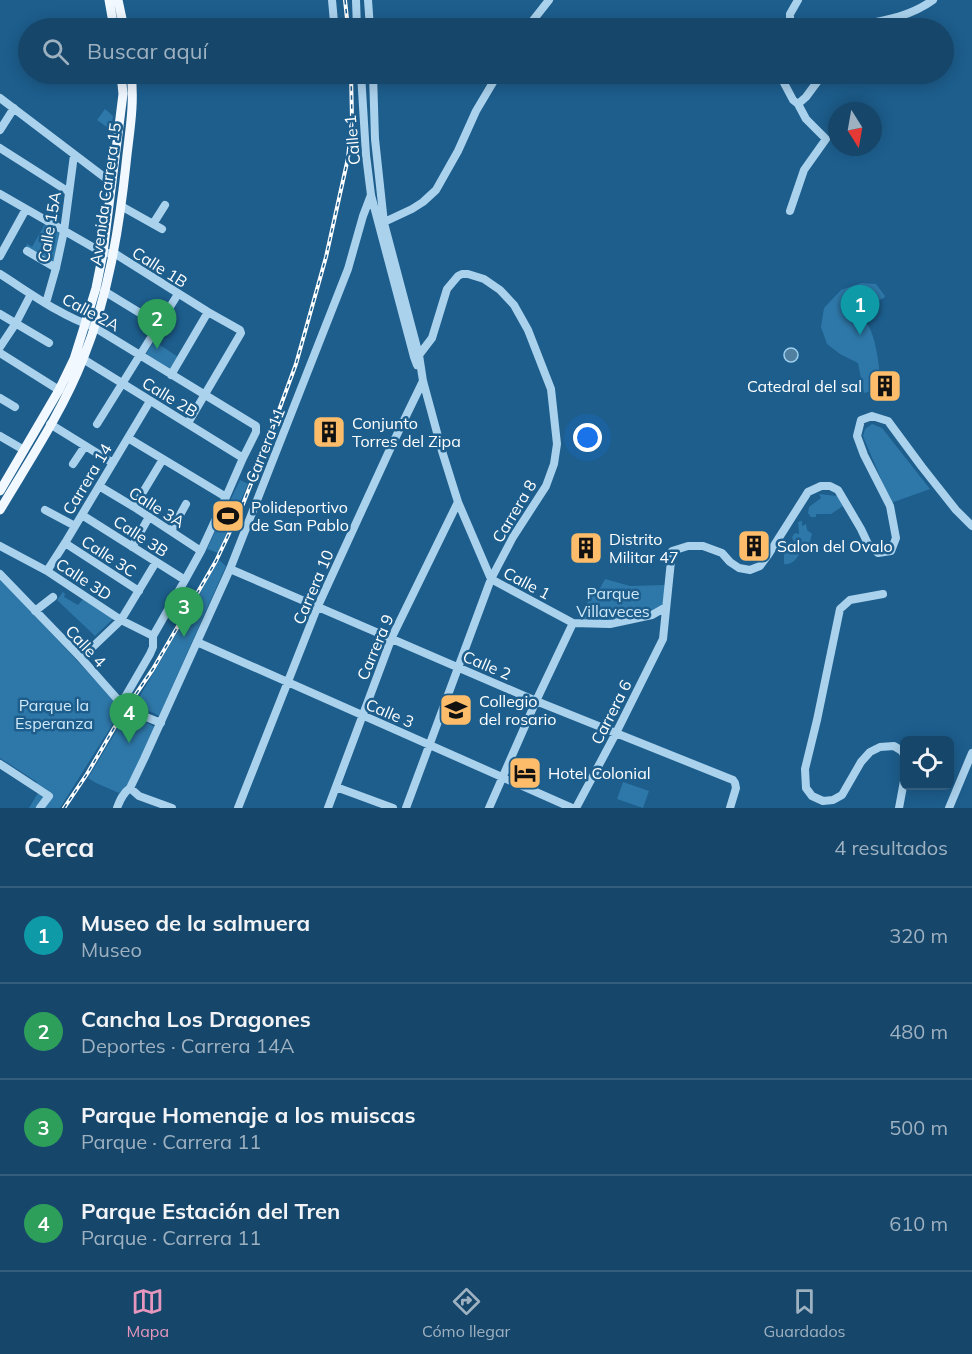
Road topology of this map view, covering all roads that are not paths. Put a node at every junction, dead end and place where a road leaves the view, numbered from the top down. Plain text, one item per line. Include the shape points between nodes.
1 (109, 0) edge
2 (118, 0) edge
3 (332, 0) edge
4 (356, 0) edge
5 (368, 0) edge
6 (549, 0) edge
7 (798, 0) edge
8 (933, 0) edge
9 (112, 18) edge
10 (122, 18) edge
11 (334, 18) edge
12 (357, 18) edge
13 (369, 18) edge
14 (535, 18) edge
15 (790, 18) edge
16 (897, 18) edge
17 (122, 84) edge
18 (131, 84) edge
19 (362, 84) edge
20 (373, 84) edge
21 (492, 84) edge
22 (785, 84) edge
23 (816, 84) edge
24 (0, 98) edge
25 (798, 104) junction
26 (14, 108) junction
27 (0, 130) edge
28 (0, 148) edge
29 (74, 155) junction
30 (111, 183) junction
31 (69, 192) junction
32 (0, 194) edge
33 (371, 195) junction
34 (165, 205) dead end
35 (122, 206) junction
36 (26, 209) junction
37 (790, 211) dead end
38 (378, 213) junction
39 (363, 216) junction
40 (153, 224) junction
41 (381, 224) junction
42 (162, 229) dead end
43 (64, 231) junction
44 (27, 251) dead end
45 (103, 253) junction
46 (114, 253) junction
47 (0, 256) edge
48 (56, 268) junction
49 (0, 274) edge
50 (104, 291) junction
51 (31, 294) junction
52 (178, 294) junction
53 (46, 303) junction
54 (208, 312) junction
55 (0, 314) edge
56 (16, 323) junction
57 (158, 324) junction
58 (90, 326) junction
59 (49, 343) dead end
60 (0, 347) edge
61 (0, 353) edge
62 (419, 355) junction
63 (140, 356) junction
64 (83, 359) junction
65 (171, 375) junction
66 (423, 379) junction
67 (122, 384) junction
68 (59, 390) junction
69 (204, 395) junction
70 (0, 398) edge
71 (150, 401) junction
72 (15, 407) dead end
73 (188, 423) junction
74 (50, 424) junction
75 (97, 424) dead end
76 (0, 436) edge
77 (128, 438) junction
78 (85, 446) junction
79 (24, 450) junction
80 (243, 458) junction
81 (163, 459) junction
82 (113, 463) junction
83 (73, 464) dead end
84 (99, 486) junction
85 (0, 491) edge
86 (226, 497) junction
87 (458, 502) junction
88 (186, 504) dead end
89 (134, 507) junction
90 (0, 510) edge
91 (45, 510) dead end
92 (82, 514) junction
93 (149, 517) junction
94 (75, 526) junction
95 (972, 526) edge
96 (171, 531) junction
97 (65, 543) junction
98 (0, 546) edge
99 (132, 547) junction
100 (201, 550) junction
101 (156, 562) junction
102 (230, 569) junction
103 (47, 571) junction
104 (0, 574) edge
105 (491, 579) junction
106 (185, 580) junction
107 (139, 591) junction
108 (883, 594) dead end
109 (53, 597) dead end
110 (666, 607) junction
111 (318, 608) junction
112 (35, 611) junction
113 (652, 615) junction
114 (121, 620) junction
115 (573, 622) junction
116 (664, 626) junction
117 (153, 636) junction
118 (392, 638) junction
119 (197, 642) junction
120 (81, 658) junction
121 (459, 667) junction
122 (288, 682) junction
123 (536, 701) junction
124 (121, 704) junction
125 (362, 716) junction
126 (161, 723) junction
127 (616, 733) junction
128 (428, 744) junction
129 (900, 750) edge
130 (972, 753) edge
131 (0, 765) edge
132 (502, 777) junction
133 (336, 787) junction
134 (130, 788) junction
135 (902, 790) edge
136 (40, 808) edge
137 (117, 808) edge
138 (172, 808) edge
139 (238, 808) edge
140 (328, 808) edge
141 (393, 808) edge
142 (406, 808) edge
143 (489, 808) edge
144 (574, 808) edge
145 (730, 808) edge
146 (898, 808) edge
147 (949, 808) edge

1 - 9 main road
2 - 10 main road
3 - 11 street
4 - 12 street
5 - 13 street
6 - 14 street
7 - 15 street
8 - 16 street via 922,9
17 - 30 main road, Avenida Carrera 15
18 - 35 main road, Avenida Carrera 15
19 - 33 street, Calle 1
20 - 38 street, Calle 1 via 381,197
21 - 41 street via 436,190 412,210
22 - 25 street
23 - 25 street
24 - 26 street
25 - 37 street via 806,119 826,139 804,170
26 - 27 street
26 - 29 street
28 - 31 street
29 - 30 street
29 - 31 street, Calle 15A
30 - 45 main road, Avenida Carrera 15
31 - 43 street, Calle 15A
32 - 36 street, Calle 1B
33 - 38 street, Calle 1
33 - 39 street, Carrera 11
34 - 40 street
35 - 40 street
35 - 46 main road, Avenida Carrera 15
36 - 43 street, Calle 1B
36 - 47 street
38 - 39 street
38 - 41 street, Calle 1
39 - 102 street, Carrera 11 via 348,269
40 - 42 street
41 - 62 street, Calle 1
41 - 66 street, Calle 1
43 - 45 street, Calle 1B
43 - 48 street, Calle 15A
44 - 48 street
45 - 46 street, Calle 1B
45 - 58 main road, Avenida Carrera 15
46 - 50 main road, Avenida Carrera 15
46 - 52 street, Calle 1B
48 - 53 street, Calle 15A
49 - 51 street, Calle 2A
50 - 57 street
50 - 58 main road, Avenida Carrera 15
51 - 53 street, Calle 2A
51 - 56 street
52 - 54 street, Calle 1B
52 - 57 street
53 - 58 street, Calle 2A
54 - 65 street
54 - 69 street, Calle 1B via 241,333
55 - 56 street
56 - 59 street
56 - 60 street
57 - 63 street
58 - 63 street, Calle 2A
58 - 64 main road, Avenida Carrera 15
58 - 68 main road, Avenida Carrera 15
61 - 68 street
62 - 66 street, Calle 1
62 - 105 street, Carrera 8 via 432,338 447,289 458,276 468,274 484,279 514,305 551,389 557,444 554,464 546,486
63 - 65 street, Calle 2A
63 - 67 street
64 - 67 street, Calle 2B
64 - 74 main road, Avenida Carrera 15
65 - 69 street, Calle 2A
66 - 87 street, Calle 1
66 - 111 street, Carrera 10
67 - 71 street, Calle 2B
67 - 75 street
68 - 79 main road, Avenida Carrera 15
69 - 73 street
69 - 80 street, Calle 2A via 256,426
70 - 72 street
71 - 73 street, Calle 2B
71 - 77 street, Carrera 14
73 - 80 street, Calle 2B
74 - 78 street
74 - 90 main road, Avenida Carrera 15
76 - 79 street
77 - 81 street
77 - 82 street, Carrera 14
78 - 82 street
78 - 83 street
79 - 85 main road, Avenida Carrera 15
80 - 86 street
81 - 86 street
81 - 89 street
82 - 84 street, Carrera 14
84 - 89 street, Calle 3A
84 - 92 street, Carrera 14
86 - 100 street
87 - 105 street, Calle 1
87 - 118 street, Carrera 9
88 - 96 street
89 - 93 street, Calle 3A
91 - 94 street
92 - 94 street, Carrera 14
92 - 99 street, Calle 3B
93 - 96 street, Calle 3A
93 - 99 street
94 - 97 street, Carrera 14
95 - 110 street, Carrera 6 via 888,421 872,416 861,420 857,435 890,506 896,538 891,551 878,553 868,544 838,490 821,486 808,492 760,566 750,570 739,568 722,553 703,546 672,551
96 - 100 street, Calle 3A
97 - 103 street, Carrera 14
97 - 107 street, Calle 3C
98 - 103 street, Calle 3D
99 - 101 street, Calle 3B
100 - 106 street
101 - 106 street, Calle 3B
101 - 107 street
102 - 111 street, Calle 2
102 - 119 street, Carrera 11
103 - 114 street, Calle 3D
104 - 112 street, Calle 4
105 - 115 street, Calle 1
105 - 121 street, Carrera 8
106 - 117 street
107 - 114 street
108 - 129 street via 850,600 840,609 805,769 806,788 823,801 833,800 842,795 870,752 880,747
109 - 112 street
110 - 113 street, Calle 1
110 - 116 street, Carrera 6
111 - 118 street, Calle 2
111 - 122 street, Carrera 10
112 - 120 street, Calle 4
113 - 115 street, Calle 1 via 610,624
113 - 116 street
114 - 117 street, Calle 3D
114 - 120 street
115 - 123 street
116 - 127 street, Carrera 6 via 663,639
117 - 124 street via 150,654
118 - 121 street, Calle 2
118 - 125 street, Carrera 9
119 - 122 street, Calle 3
119 - 126 street, Carrera 11
120 - 124 street, Calle 4
121 - 123 street, Calle 2
121 - 128 street, Carrera 8
122 - 125 street, Calle 3
122 - 139 street, Carrera 10
123 - 127 street, Calle 2
123 - 132 street
124 - 126 street, Calle 4
125 - 128 street, Calle 3
125 - 133 street, Carrera 9
126 - 134 street, Carrera 11
127 - 144 street, Carrera 6
127 - 145 street, Calle 2 via 733,780 736,788
128 - 132 street, Calle 3
128 - 142 street, Carrera 8
130 - 147 street
131 - 136 street via 49,796
132 - 143 street
132 - 144 street, Calle 3
133 - 140 street, Carrera 9
133 - 141 street
134 - 137 street, Carrera 11
134 - 138 street via 139,796
135 - 146 street

